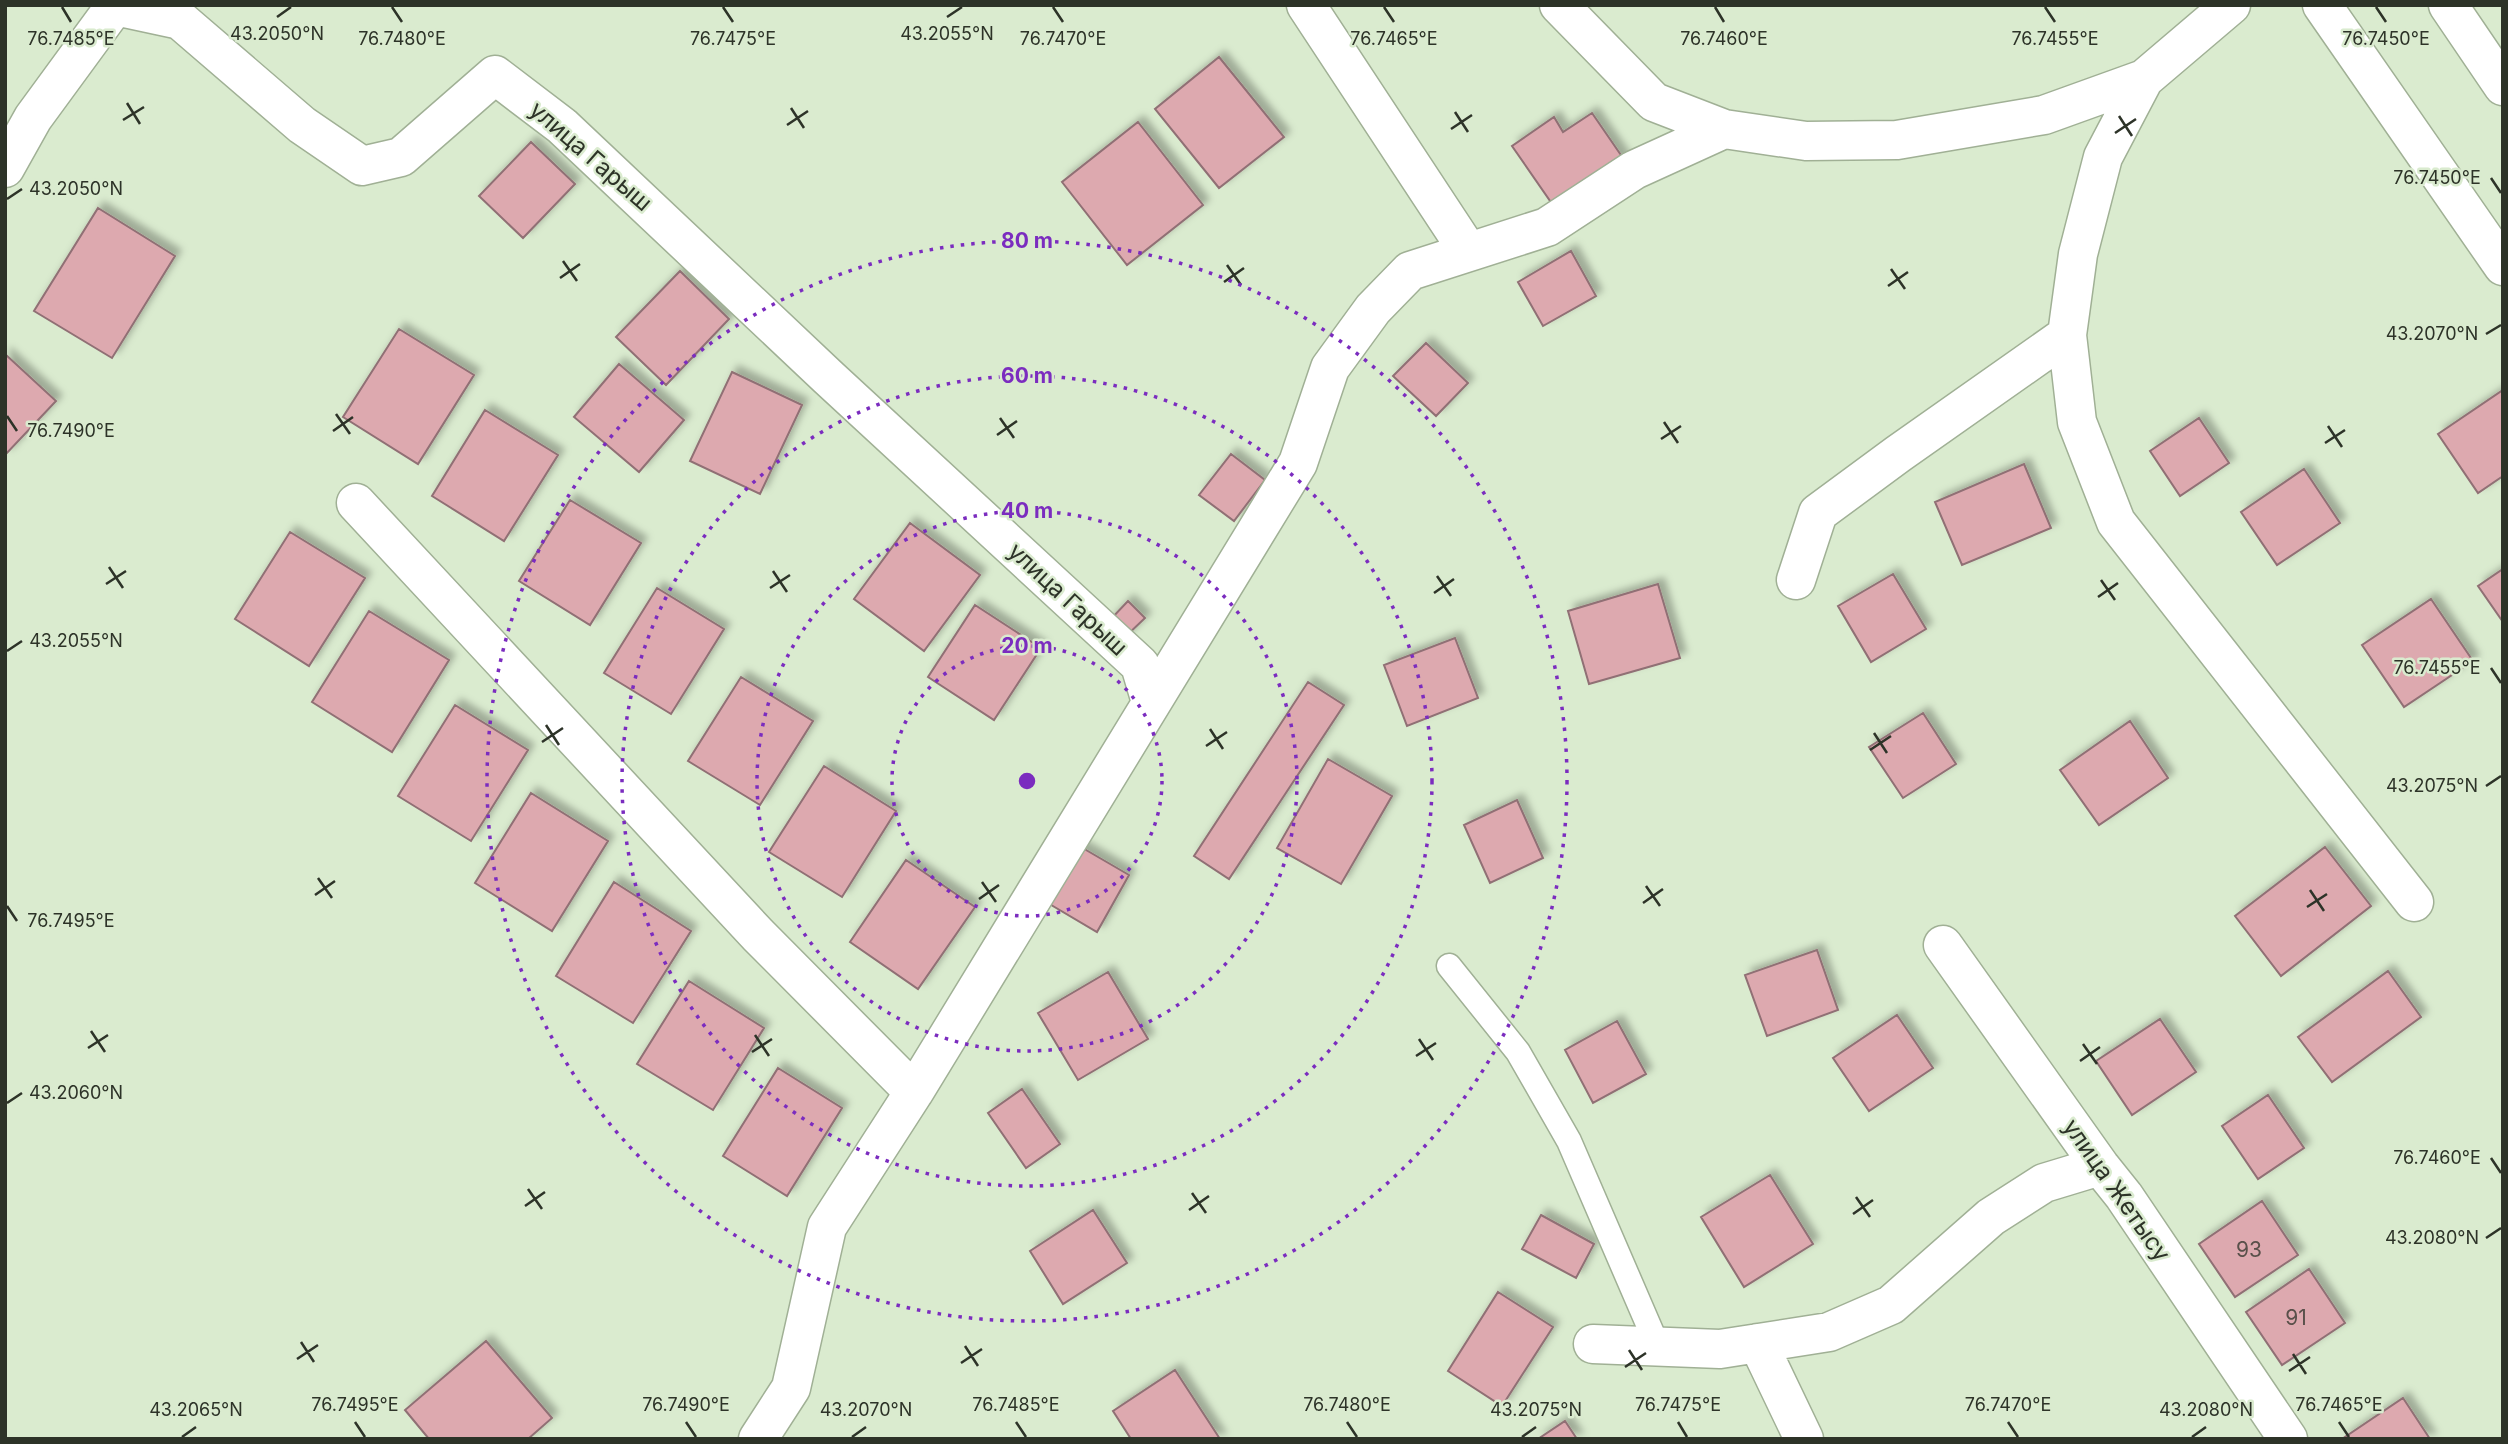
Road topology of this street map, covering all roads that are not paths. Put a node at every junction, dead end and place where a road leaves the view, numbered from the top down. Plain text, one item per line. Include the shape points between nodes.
1 (1306, 5) edge
2 (1559, 5) edge
3 (2231, 5) edge
4 (2322, 5) edge
5 (2448, 5) edge
6 (2144, 79) junction
7 (2503, 86) edge
8 (1724, 129) junction
9 (5, 168) edge
10 (1468, 251) junction
11 (2503, 266) edge
12 (2067, 335) junction
13 (356, 503) dead end
14 (1796, 580) dead end
15 (1151, 702) junction
16 (2414, 902) dead end
17 (1943, 945) dead end
18 (1449, 966) dead end
19 (914, 1092) junction
20 (2100, 1166) junction
21 (1758, 1343) junction
22 (1593, 1345) dead end
23 (1658, 1347) junction
24 (758, 1439) edge
25 (1804, 1439) edge
26 (2288, 1439) edge

1 - 10 street
2 - 8 street via 1654,102
3 - 6 street
4 - 11 street
5 - 7 street
6 - 8 street via 2044,115 1897,140 1806,141
6 - 12 street via 2103,157 2078,254
8 - 10 street via 1634,170 1547,227
9 - 15 street, улица Гарыш via 33,118 115,6 180,20 302,125 362,166 401,157 495,75 562,126 1140,665
10 - 15 street via 1410,271 1373,309 1330,368 1298,463
12 - 14 street via 1818,513
12 - 16 street via 2077,422 2116,522
13 - 19 street via 758,935
15 - 19 street
17 - 20 street, улица Жетысу
18 - 23 lane via 1518,1052 1569,1141
19 - 24 street via 827,1227 791,1388
20 - 21 street via 2044,1183 1991,1217 1891,1305 1829,1332
20 - 26 street, улица Жетысу
21 - 23 street via 1720,1349
21 - 25 street
22 - 23 street

